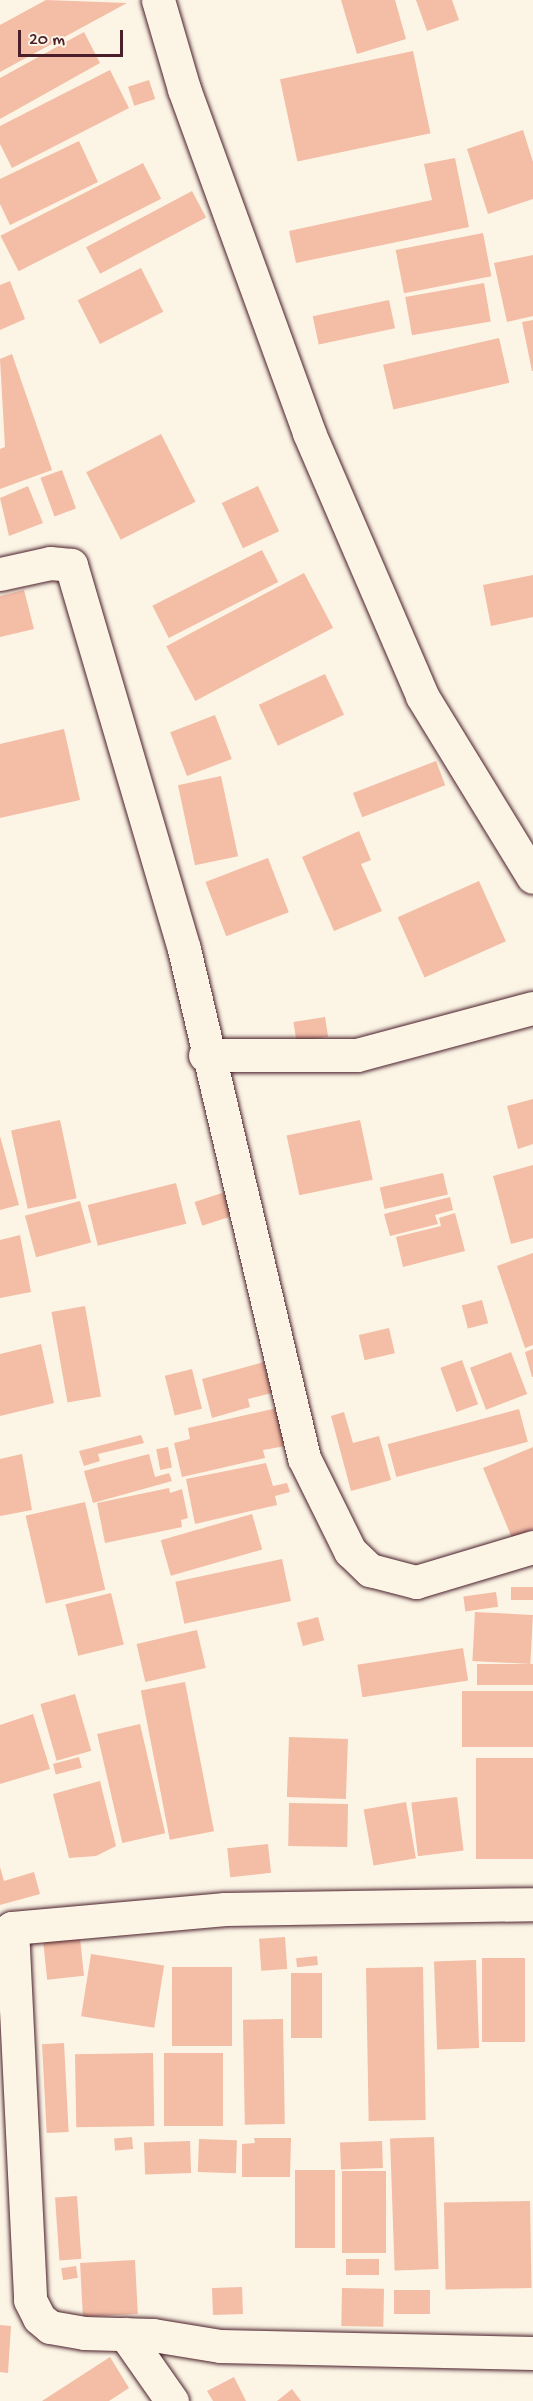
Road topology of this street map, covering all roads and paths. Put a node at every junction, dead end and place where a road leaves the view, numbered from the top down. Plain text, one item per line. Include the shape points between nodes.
1 (158, 0) edge
2 (0, 574) edge
3 (533, 877) edge
4 (533, 1008) edge
5 (205, 1055) junction
6 (533, 1547) edge
7 (533, 1904) edge
8 (6, 1932) edge
9 (124, 2334) junction
10 (183, 2340) junction
11 (533, 2353) edge
12 (167, 2393) edge

1 - 3 street via 184,89 309,433 422,696
2 - 5 street via 50,563 71,565 184,950
4 - 5 street via 357,1055
5 - 6 street via 304,1458 350,1551 370,1570 416,1582
7 - 8 street via 225,1909
8 - 9 street via 30,2300 51,2327
9 - 10 street
9 - 12 street
10 - 11 street via 220,2346
10 - 12 street

